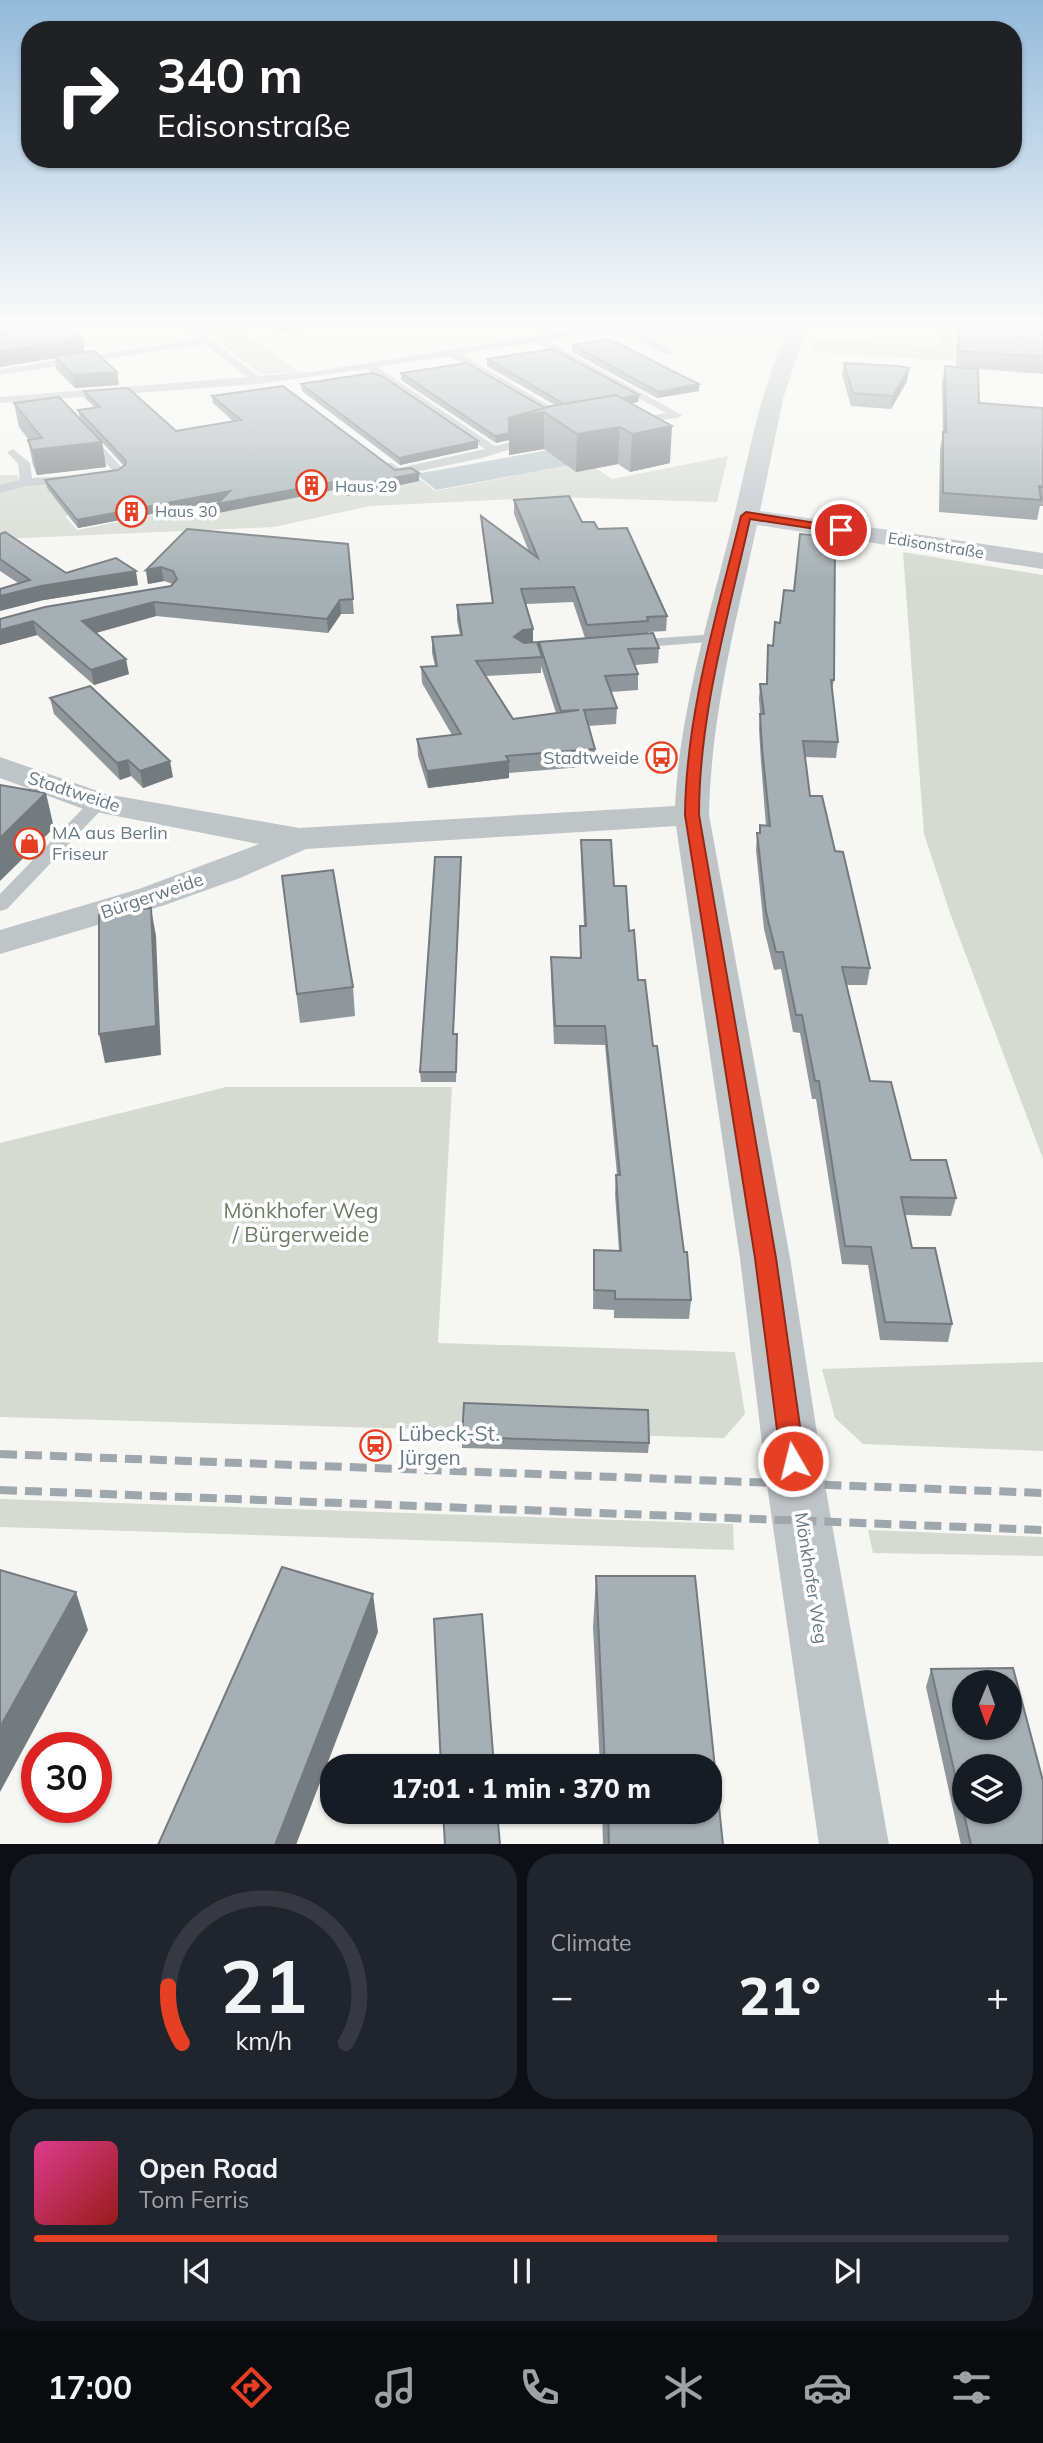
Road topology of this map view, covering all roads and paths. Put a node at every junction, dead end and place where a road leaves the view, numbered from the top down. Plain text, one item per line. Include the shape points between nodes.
1 (432, 409) edge
2 (548, 409) edge
3 (666, 409) edge
4 (767, 409) edge
5 (76, 425) edge
6 (616, 425) edge
7 (584, 430) edge
8 (550, 437) edge
9 (493, 450) junction
10 (13, 452) dead end
11 (377, 457) edge
12 (107, 473) edge
13 (84, 477) edge
14 (26, 482) junction
15 (0, 489) edge
16 (746, 516) junction
17 (1043, 561) edge
18 (716, 638) junction
19 (620, 645) edge
20 (0, 767) edge
21 (98, 803) junction
22 (692, 815) junction
23 (299, 839) junction
24 (0, 905) edge
25 (0, 942) edge
26 (854, 1844) edge

1 - 9 lane
2 - 7 lane
3 - 6 lane via 677,415
4 - 16 street, Mönkhofer Weg
5 - 12 lane via 119,471
8 - 9 lane
9 - 11 lane via 397,471
10 - 14 lane via 24,463
13 - 14 lane
14 - 15 lane
16 - 17 street, Edisonstraße
16 - 18 street, Mönkhofer Weg
18 - 19 lane
18 - 22 street, Mönkhofer Weg via 693,758
20 - 21 street, Stadtweide
21 - 23 street, Stadtweide
21 - 24 lane
22 - 23 street, Stadtweide
22 - 26 street, Mönkhofer Weg
23 - 25 street, Bürgerweide via 146,901

